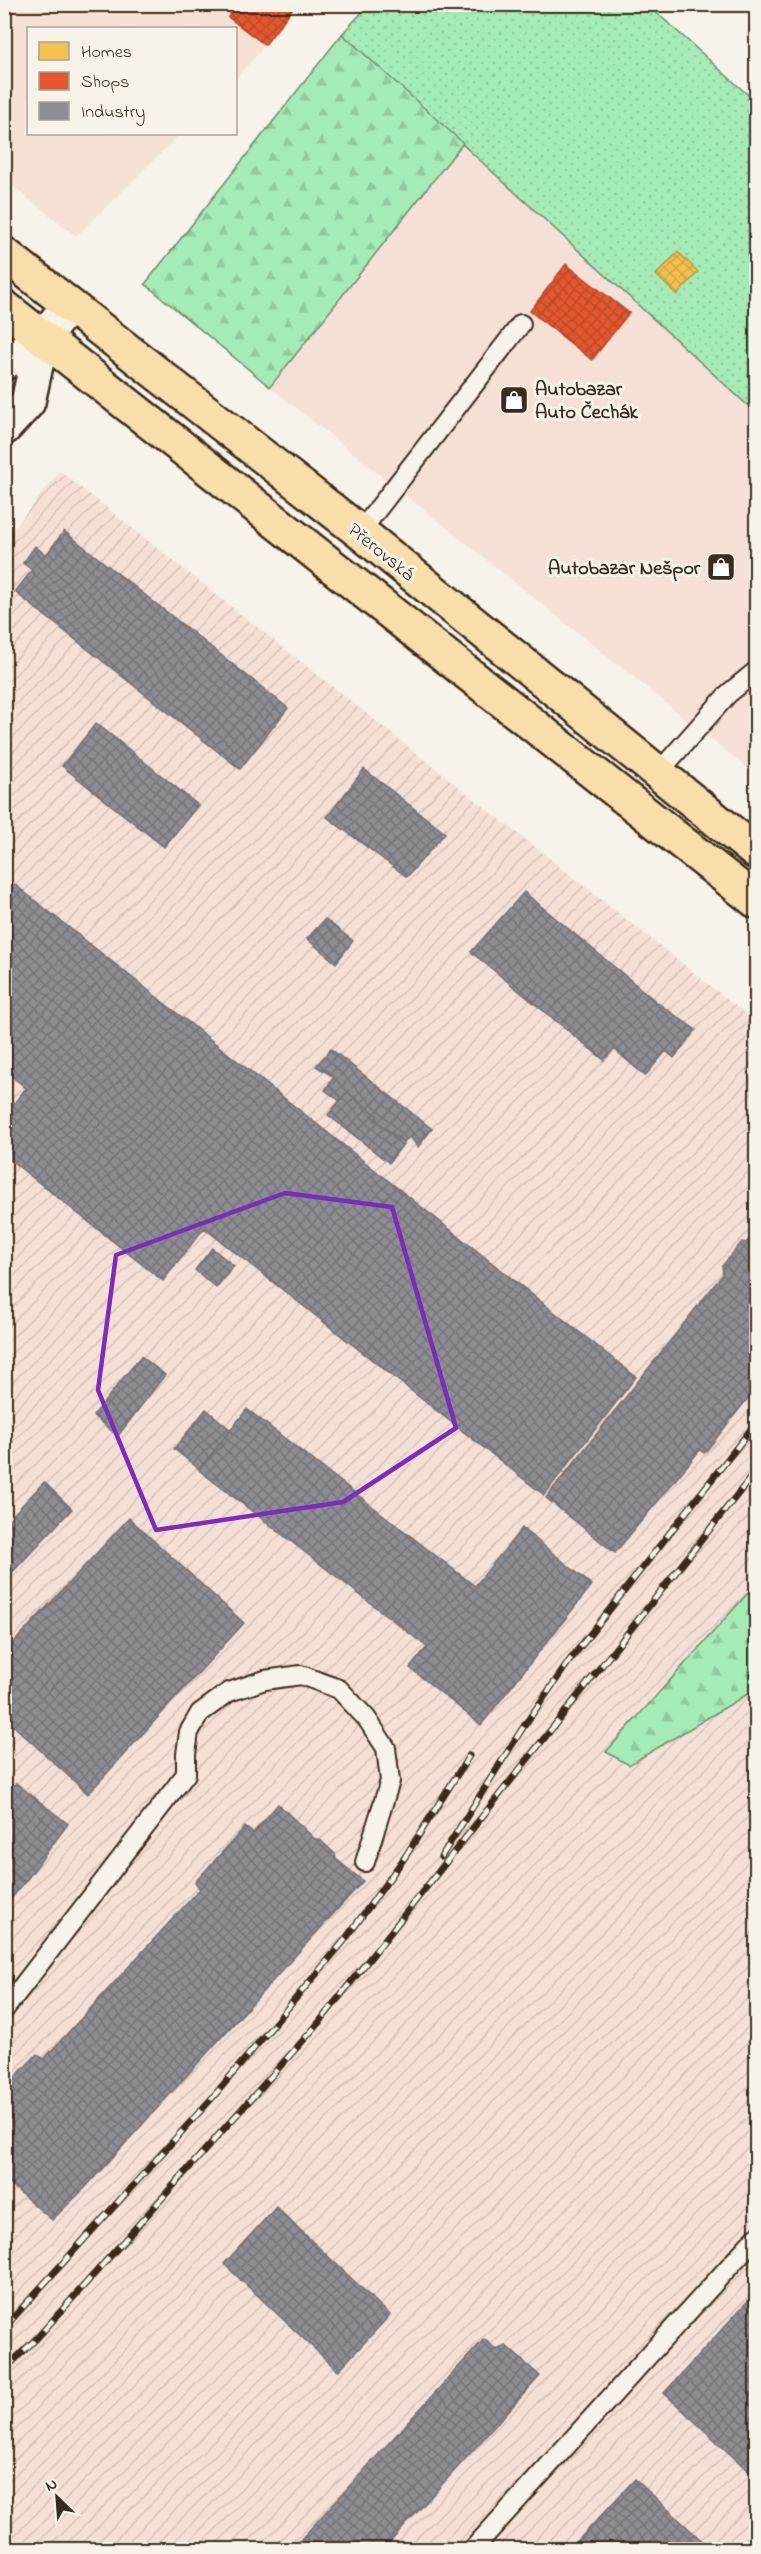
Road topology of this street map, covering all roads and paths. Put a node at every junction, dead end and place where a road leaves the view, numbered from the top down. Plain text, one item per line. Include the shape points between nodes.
1 (4, 254) edge
2 (69, 306) junction
3 (4, 307) edge
4 (521, 324) dead end
5 (42, 338) junction
6 (4, 363) edge
7 (4, 428) edge
8 (360, 532) junction
9 (756, 671) edge
10 (658, 773) junction
11 (756, 852) edge
12 (756, 901) edge
13 (365, 1862) dead end
14 (4, 2010) edge
15 (756, 2237) edge
16 (472, 2550) edge

1 - 2 main road, Přerovská
2 - 5 street
2 - 8 main road, Přerovská
3 - 5 main road
4 - 8 lane
5 - 6 street
5 - 7 street via 28,402
5 - 12 main road
8 - 10 main road, Přerovská
9 - 10 lane via 728,693
10 - 11 main road, Přerovská
13 - 14 lane via 390,1781 386,1748 367,1719 339,1689 301,1676 265,1680 229,1692 200,1713 189,1732 186,1774
15 - 16 lane

